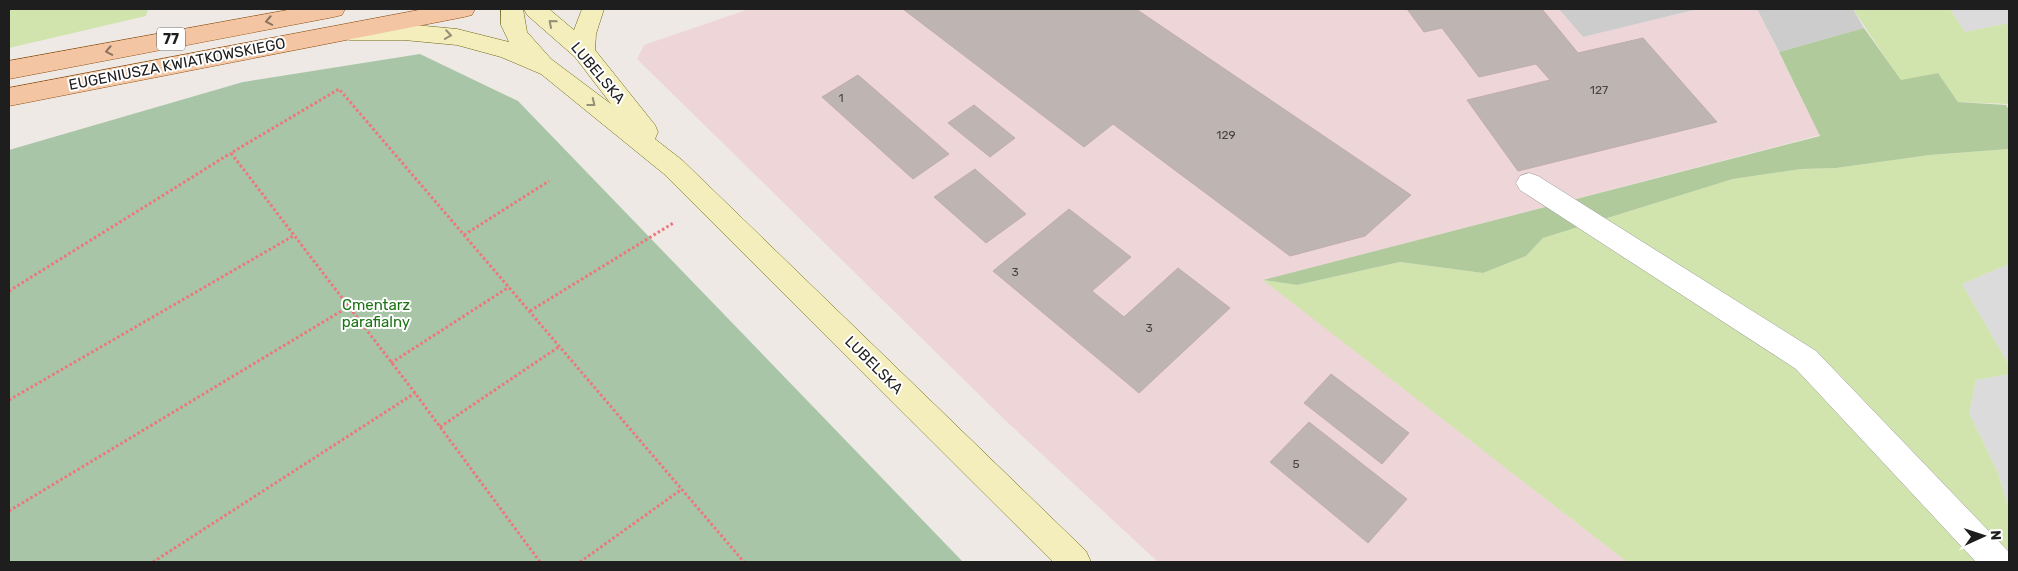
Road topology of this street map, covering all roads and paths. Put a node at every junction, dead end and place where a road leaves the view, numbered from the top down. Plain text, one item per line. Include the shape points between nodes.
1 (334, 9) edge
2 (464, 9) edge
3 (512, 9) edge
4 (535, 9) edge
5 (593, 9) edge
6 (346, 32) junction
7 (583, 51) junction
8 (549, 68) junction
9 (9, 70) edge
10 (9, 97) edge
11 (230, 153) junction
12 (673, 166) junction
13 (549, 181) dead end
14 (1529, 183) dead end
15 (675, 222) dead end
16 (464, 235) junction
17 (293, 236) junction
18 (509, 287) junction
19 (9, 291) edge
20 (348, 307) junction
21 (530, 311) junction
22 (560, 346) junction
23 (391, 363) junction
24 (415, 393) junction
25 (9, 400) edge
26 (440, 427) junction
27 (682, 489) junction
28 (9, 512) edge
29 (153, 562) edge
30 (540, 562) edge
31 (580, 562) edge
32 (744, 562) edge
33 (1076, 562) edge
34 (1997, 562) edge

1 -> 9 main road, EUGENIUSZA KWIATKOWSKIEGO / 77
2 - 6 main road, EUGENIUSZA KWIATKOWSKIEGO / 77
3 - 8 main road, LUBELSKA via 511,25 515,33
7 -> 4 main road, LUBELSKA
5 - 7 main road via 584,34
6 -> 8 main road, LUBELSKA via 456,36 508,50
6 - 10 main road, EUGENIUSZA KWIATKOWSKIEGO / 77
7 - 12 main road, LUBELSKA
8 -> 12 main road, LUBELSKA
11 - 16 path via 339,89
11 - 17 path
11 - 19 path
12 - 33 main road, LUBELSKA
13 - 16 path
14 - 34 street via 1806,360
15 - 21 path
16 - 18 path
17 - 20 path
17 - 25 path
18 - 21 path
18 - 23 path
20 - 23 path
20 - 28 path
21 - 22 path
22 - 26 path
22 - 27 path
23 - 24 path
24 - 26 path
24 - 29 path
26 - 30 path
27 - 31 path
27 - 32 path

